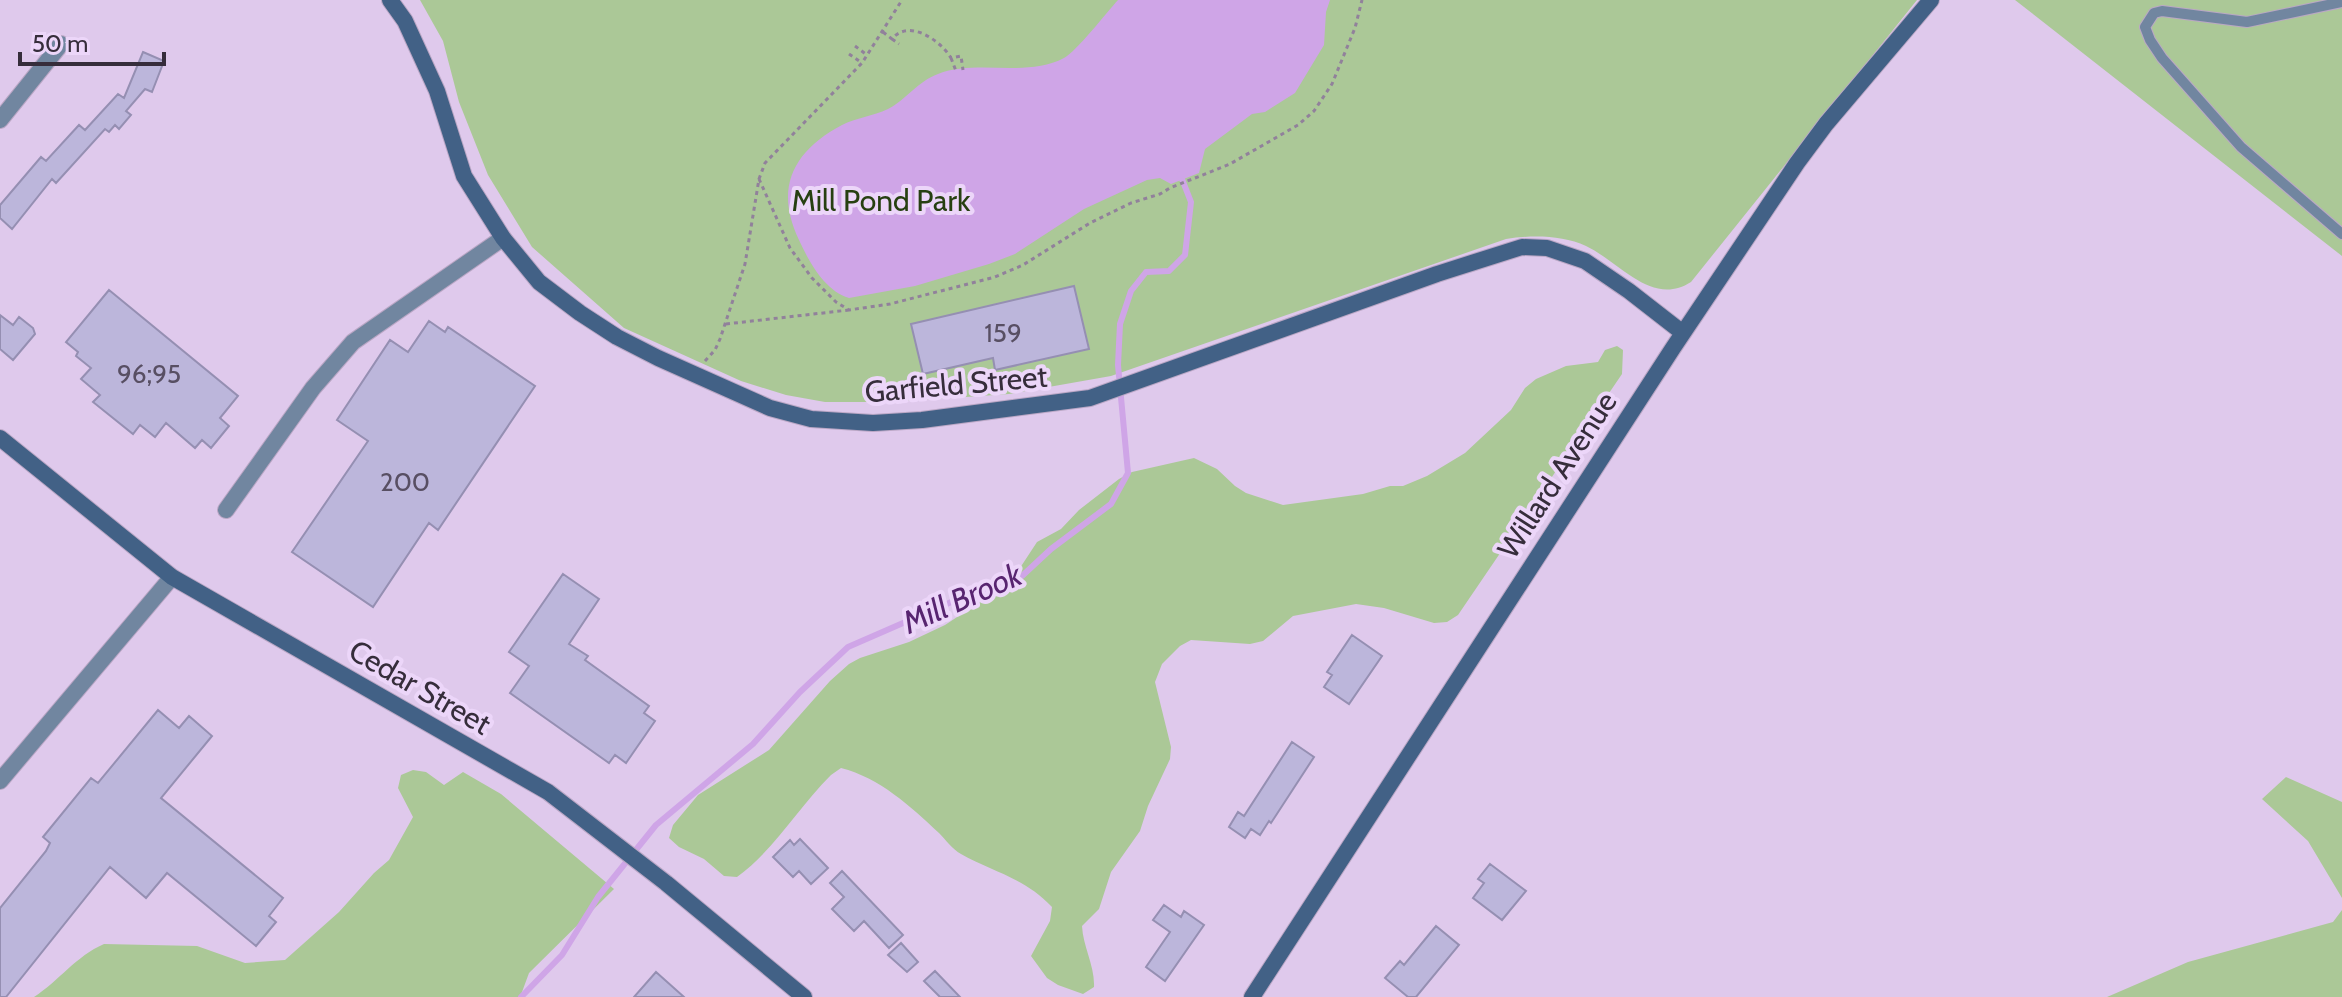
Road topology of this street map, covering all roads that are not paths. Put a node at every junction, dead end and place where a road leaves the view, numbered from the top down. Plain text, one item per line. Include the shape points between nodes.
1 (390, 0) edge
2 (1931, 0) edge
3 (2342, 2) edge
4 (61, 44) dead end
5 (0, 120) edge
6 (2342, 234) edge
7 (503, 238) junction
8 (1683, 333) junction
9 (0, 438) edge
10 (226, 510) dead end
11 (172, 577) junction
12 (0, 781) edge
13 (804, 997) edge
14 (1252, 997) edge

1 - 7 main road, Garfield Street via 437,91 464,176
2 - 8 main road, Willard Avenue via 1819,134
3 - 6 lane via 2247,22 2162,11 2154,13 2145,27 2162,58 2241,147
4 - 5 street
7 - 8 main road, Garfield Street via 539,282 605,329 704,380 811,419 873,423 944,418 1090,398 1522,247 1547,248 1585,261
7 - 10 street via 341,353
8 - 14 main road, Willard Avenue
9 - 11 main road, Cedar Street
11 - 12 street
11 - 13 main road, Cedar Street via 548,792

